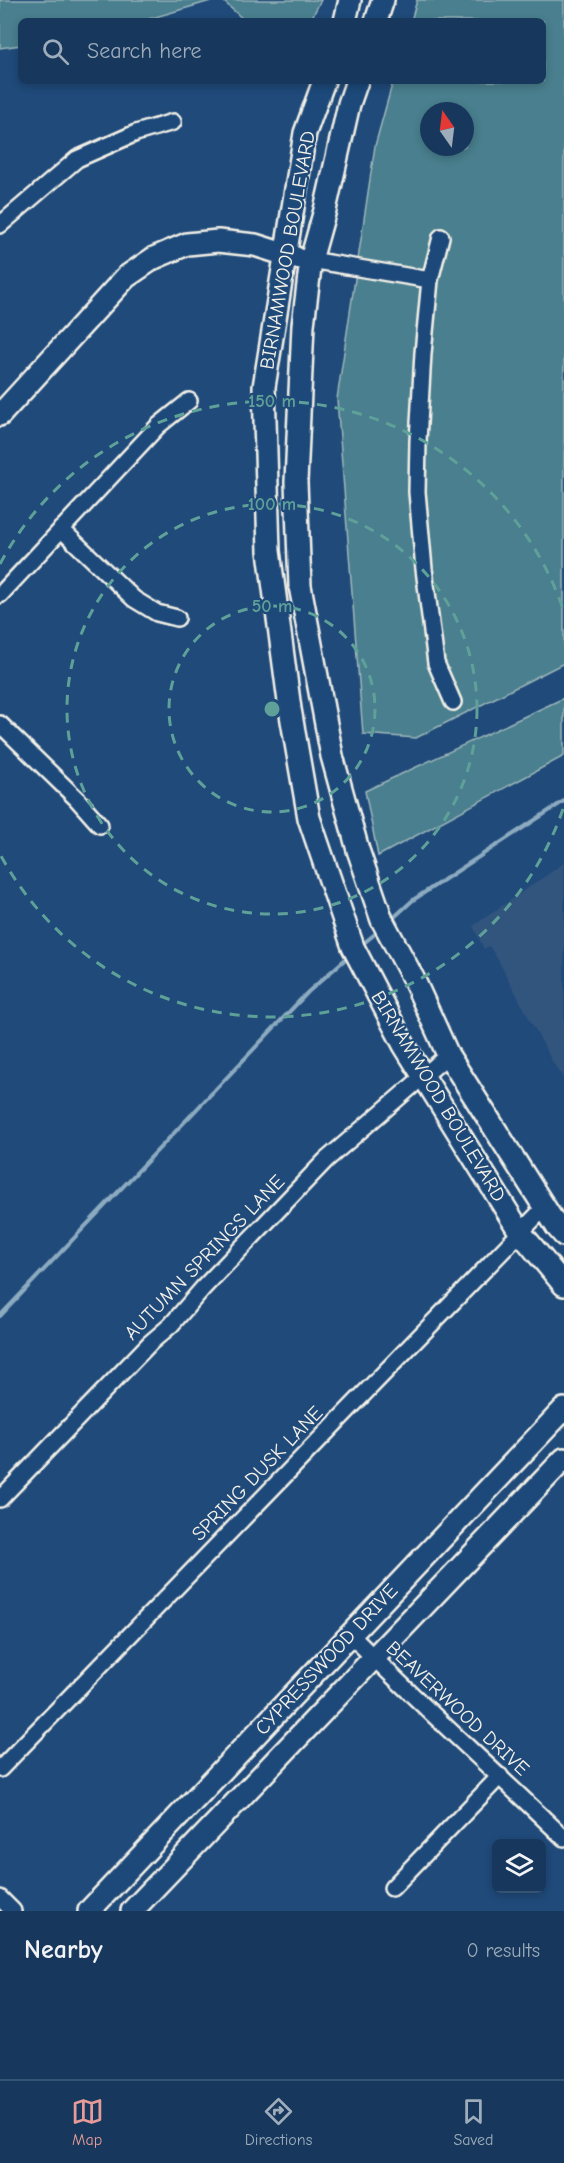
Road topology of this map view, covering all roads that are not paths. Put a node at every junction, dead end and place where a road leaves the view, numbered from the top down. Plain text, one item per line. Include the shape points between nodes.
1 (350, 0) edge
2 (383, 0) edge
3 (346, 18) edge
4 (377, 18) edge
5 (323, 84) edge
6 (356, 84) edge
7 (173, 122) dead end
8 (1, 221) edge
9 (441, 237) dead end
10 (284, 255) junction
11 (311, 260) junction
12 (430, 280) junction
13 (189, 401) dead end
14 (0, 416) edge
15 (61, 529) junction
16 (0, 595) edge
17 (177, 618) dead end
18 (453, 702) dead end
19 (0, 724) edge
20 (100, 825) dead end
21 (448, 1055) junction
22 (423, 1077) junction
23 (545, 1207) junction
24 (520, 1232) junction
25 (564, 1235) edge
26 (564, 1285) edge
27 (564, 1409) edge
28 (564, 1459) edge
29 (0, 1499) edge
30 (350, 1634) junction
31 (374, 1658) junction
32 (0, 1768) edge
33 (500, 1776) junction
34 (564, 1838) edge
35 (392, 1888) dead end
36 (0, 1898) edge
37 (13, 1911) edge
38 (89, 1911) edge
39 (132, 1911) edge

1 - 3 street
2 - 4 street
5 - 10 street, BIRNAMWOOD BOULEVARD via 305,133
6 - 11 street, BIRNAMWOOD BOULEVARD
7 - 8 street via 77,159
9 - 12 street
10 - 11 street
10 - 14 street via 255,245 218,241 187,244 154,258 126,277
10 - 22 street, BIRNAMWOOD BOULEVARD via 264,387 269,551 297,753 309,818 353,947
11 - 12 street
11 - 21 street, BIRNAMWOOD BOULEVARD via 303,325 296,482 300,586 332,756 358,850 382,920
12 - 18 street via 419,408 417,492 436,663
13 - 15 street via 158,426
15 - 16 street
15 - 17 street via 134,599 157,613
19 - 20 street
21 - 22 street, AUTUMN SPRINGS LANE
21 - 23 street, BIRNAMWOOD BOULEVARD
22 - 24 street, BIRNAMWOOD BOULEVARD
22 - 29 street, AUTUMN SPRINGS LANE via 326,1160
23 - 24 street, SPRING DUSK LANE
23 - 25 street, BIRNAMWOOD BOULEVARD
24 - 26 street, BIRNAMWOOD BOULEVARD
24 - 32 street, SPRING DUSK LANE
27 - 30 street, CYPRESSWOOD DRIVE
28 - 31 street, CYPRESSWOOD DRIVE
30 - 31 street, BEAVERWOOD DRIVE
30 - 38 street, CYPRESSWOOD DRIVE
31 - 33 street, BEAVERWOOD DRIVE
31 - 39 street, CYPRESSWOOD DRIVE
33 - 34 street, BEAVERWOOD DRIVE
33 - 35 street
36 - 37 street

